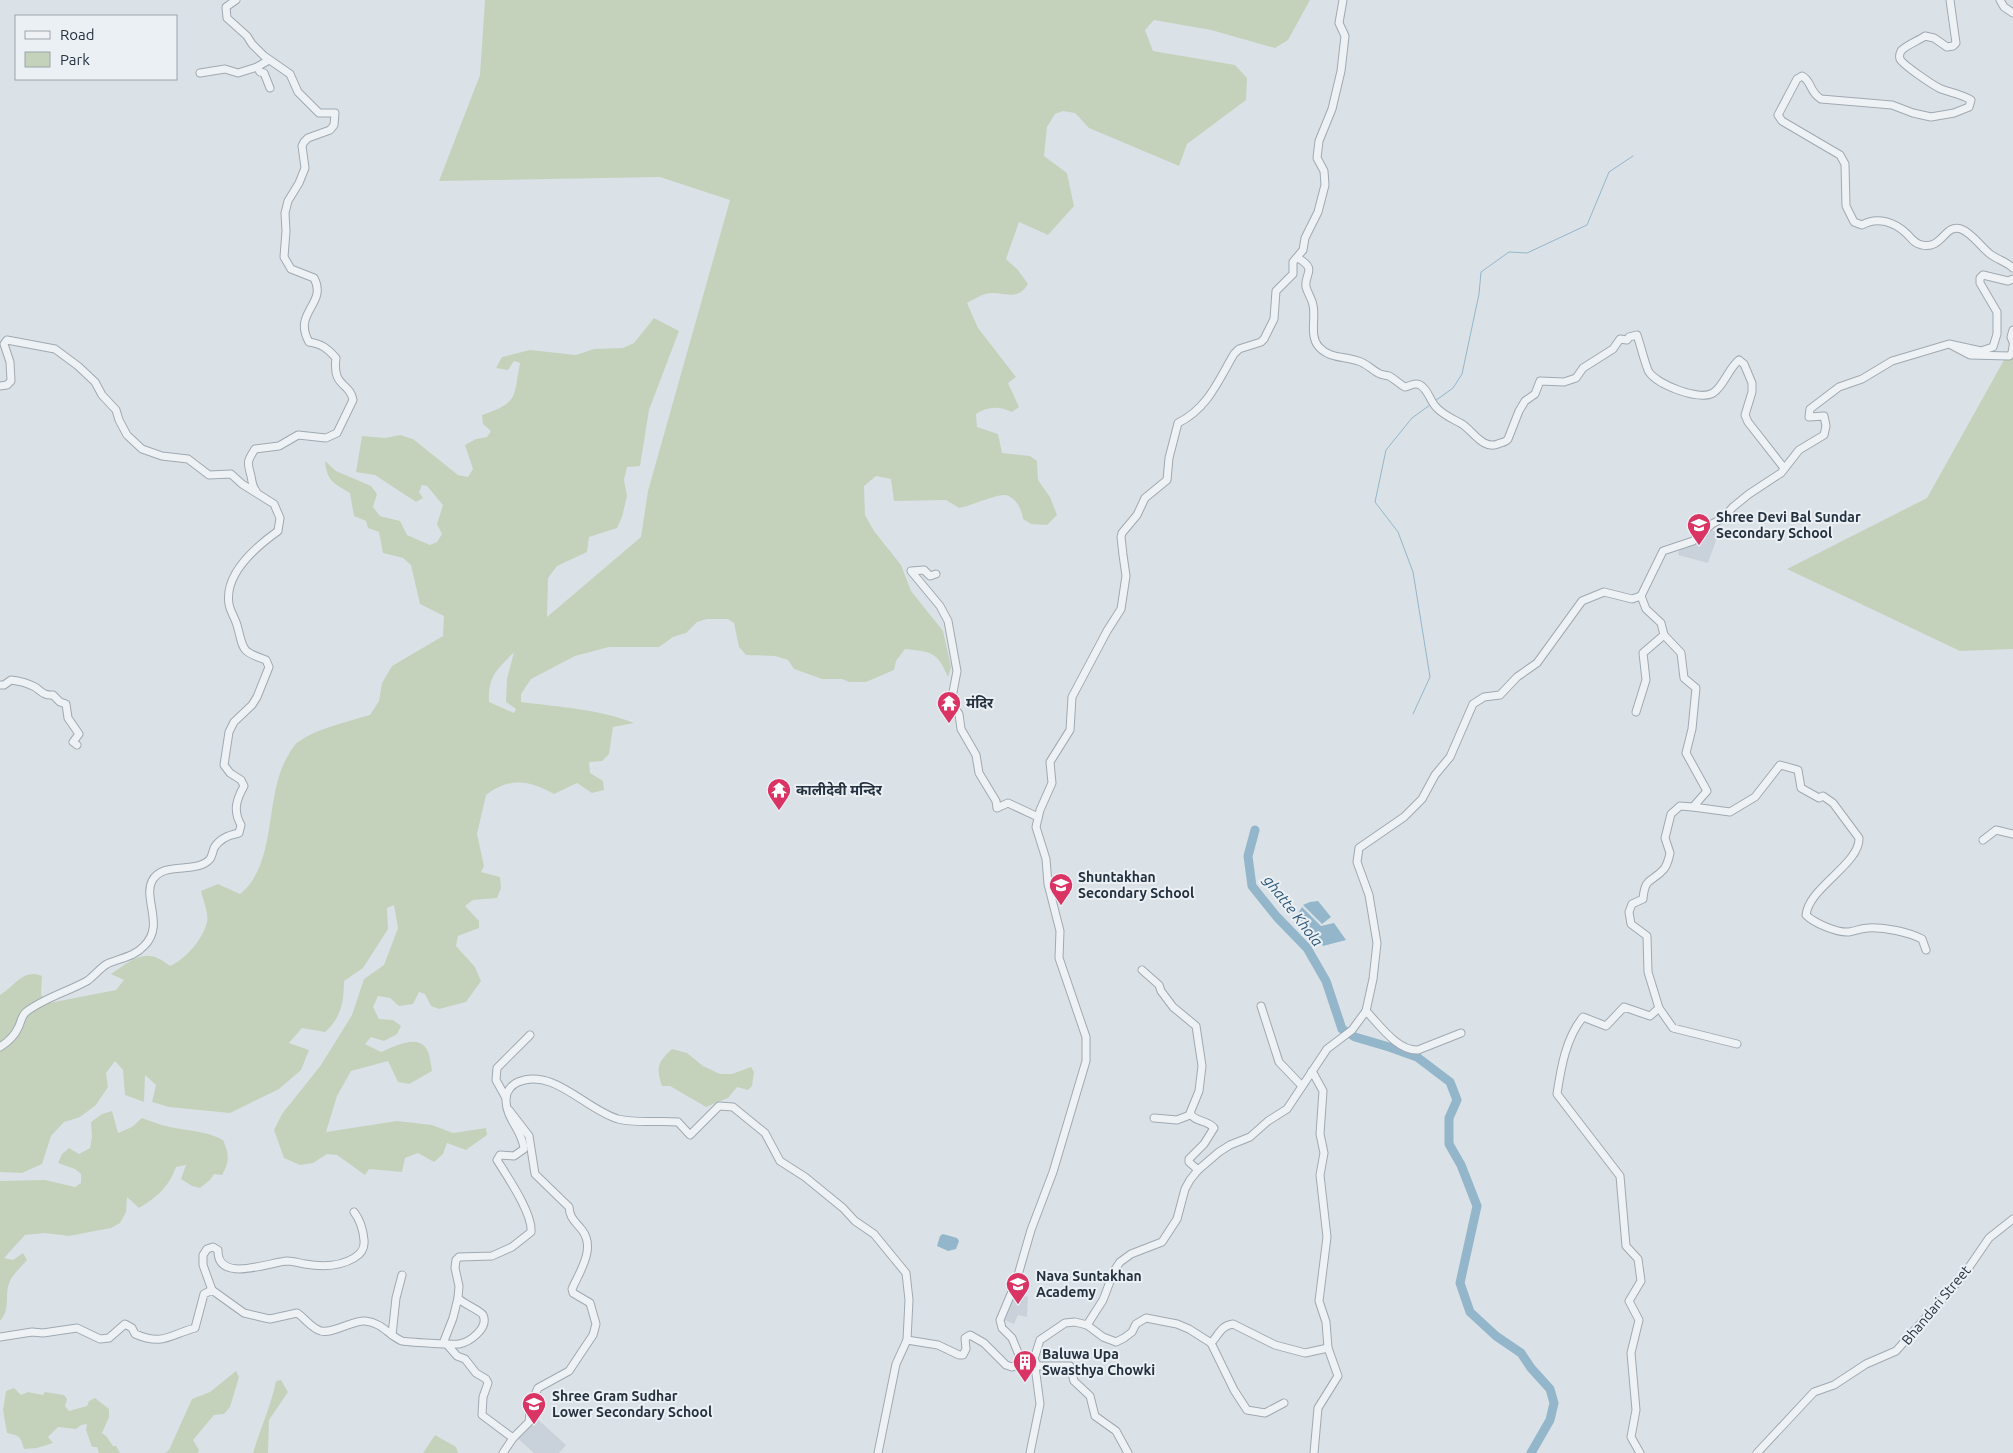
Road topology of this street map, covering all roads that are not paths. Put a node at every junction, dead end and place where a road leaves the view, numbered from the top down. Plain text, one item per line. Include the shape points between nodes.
1 (236, 0) edge
2 (1343, 0) edge
3 (1950, 0) edge
4 (2000, 0) edge
5 (2013, 13) edge
6 (269, 60) junction
7 (257, 68) junction
8 (200, 73) dead end
9 (270, 88) dead end
10 (1298, 258) junction
11 (2013, 268) edge
12 (2013, 279) edge
13 (2013, 330) edge
14 (2013, 342) edge
15 (1949, 344) junction
16 (2013, 346) edge
17 (0, 386) edge
18 (1784, 468) junction
19 (260, 496) junction
20 (936, 574) dead end
21 (1641, 596) junction
22 (1664, 635) junction
23 (0, 685) edge
24 (1636, 712) dead end
25 (76, 745) dead end
26 (1693, 807) junction
27 (1038, 818) junction
28 (2013, 834) edge
29 (1983, 840) dead end
30 (1926, 950) dead end
31 (1142, 970) dead end
32 (1261, 1006) dead end
33 (1659, 1008) junction
34 (1366, 1011) junction
35 (1461, 1033) dead end
36 (530, 1035) dead end
37 (1737, 1044) dead end
38 (0, 1047) edge
39 (1312, 1071) junction
40 (1302, 1086) junction
41 (506, 1102) junction
42 (1190, 1115) junction
43 (1154, 1118) dead end
44 (1198, 1170) junction
45 (354, 1212) dead end
46 (2013, 1219) edge
47 (402, 1276) dead end
48 (212, 1290) junction
49 (458, 1298) junction
50 (1087, 1325) junction
51 (392, 1335) junction
52 (0, 1337) edge
53 (907, 1340) junction
54 (1211, 1343) junction
55 (448, 1344) junction
56 (1328, 1348) junction
57 (1021, 1360) junction
58 (1034, 1360) junction
59 (1284, 1403) dead end
60 (1036, 1427) junction
61 (513, 1438) junction
62 (503, 1453) edge
63 (878, 1453) edge
64 (1030, 1453) edge
65 (1035, 1453) edge
66 (1128, 1453) edge
67 (1314, 1453) edge
68 (1640, 1453) edge
69 (1757, 1453) edge

1 - 6 street via 226,7 226,16
2 - 10 street via 1339,23 1345,36 1341,71 1316,158 1324,171 1325,185 1318,212
3 - 11 street via 1956,43 1947,47 1925,36 1902,50 1900,59 1930,83 1971,100 1969,107 1931,117 1892,105 1821,99 1802,76 1797,79 1778,115 1782,121 1843,158 1846,206 1854,222 1862,225 1870,220 1887,222 1926,246 1959,228 1992,256
4 - 5 street
6 - 7 street
6 - 19 street via 290,74 298,92 319,113 335,113 330,130 308,138 302,146 305,168 285,213 284,257 291,269 314,278 318,286 317,297 306,313 304,333 309,342 326,347 336,358 334,371 354,400 336,433 326,438 298,435 279,446 255,449 247,467 253,487
7 - 8 street via 238,73 225,69
7 - 9 street via 264,73
10 - 18 street via 1308,267 1306,286 1313,305 1312,323 1319,347 1335,357 1366,364 1405,387 1415,383 1420,385 1439,411 1487,444 1494,446 1508,440 1518,411 1535,394 1540,380 1564,382 1576,378 1583,368 1612,349 1620,339 1638,335 1648,372 1663,384 1685,392 1710,394 1719,387 1735,363 1739,360 1744,364 1752,384 1745,415
10 - 27 street via 1294,262 1293,274 1276,291 1274,319 1264,339 1239,349 1208,399 1194,414 1178,423 1167,480 1145,498 1137,515 1124,528 1121,537 1126,576 1121,609 1072,697 1070,730 1050,762 1052,783
12 - 15 street via 2008,281 1983,275 1980,278 1997,312 1993,348 1981,351
13 - 14 street
15 - 16 street via 1970,355 2009,356
15 - 18 street via 1892,361 1862,379 1839,386 1823,398 1810,409 1808,417 1824,416 1824,435 1799,450
17 - 19 street via 11,381 6,340 55,350 95,382 116,410 127,436 142,449 188,460 209,475 231,474
18 - 21 street via 1693,541 1663,551
19 - 38 street via 274,504 280,518 278,531 245,560 232,581 229,594 229,605 241,644 247,653 266,660 269,667 257,697 229,732 224,765 244,786 236,805 236,816 241,825 239,833 227,836 215,846 209,859 193,868 184,866 165,871 153,879 148,892 154,920 146,944 135,954 105,965 88,980 41,1002 24,1014 18,1030
20 - 27 street via 930,576 924,570 910,571 948,620 957,671 952,703 959,714 961,729 976,756 979,773 997,808 1008,803
21 - 22 street via 1646,609 1661,623
21 - 34 street via 1632,599 1604,592 1582,601 1537,663 1500,694 1484,697 1473,704 1450,757 1422,799 1404,817 1359,848 1357,862 1369,895 1377,943
22 - 24 street via 1643,653 1646,680
22 - 26 street via 1681,653 1684,678 1696,688 1686,753 1707,792
23 - 25 street via 11,680 21,681 66,704 68,718 78,734 73,742
26 - 30 street via 1730,812 1755,796 1780,765 1798,770 1801,788 1833,803 1859,838 1859,844 1845,864 1806,909 1806,915 1848,932 1878,928 1912,935 1922,939
26 - 33 street via 1680,806 1671,814 1665,838 1670,853 1664,868 1649,880 1644,887 1643,899 1632,904 1629,912 1631,924 1647,936 1648,972
27 - 57 street via 1036,826 1060,931 1059,958 1086,1037 1086,1061 1053,1172 1000,1320
28 - 29 street via 1996,830
31 - 42 street via 1159,985 1173,1007 1196,1026 1202,1066 1200,1087
32 - 40 street via 1280,1062
33 - 37 street via 1673,1028
33 - 68 street via 1650,1016 1624,1007 1606,1026 1583,1017 1574,1028 1561,1066 1556,1094 1620,1176 1626,1246 1638,1259 1641,1281 1630,1301 1639,1320 1630,1353 1636,1410 1631,1437
34 - 35 street via 1398,1042 1412,1050
34 - 39 street via 1352,1030 1327,1049
36 - 41 street via 497,1068 496,1080
39 - 40 street
39 - 56 street via 1323,1091 1320,1134 1324,1153 1320,1175 1327,1236 1319,1301 1326,1322
40 - 44 street via 1286,1109 1250,1137 1219,1152
41 - 49 street via 510,1120 524,1149 514,1156 500,1155 497,1160 530,1220 531,1232 512,1247 492,1256 459,1257 455,1268
41 - 53 street via 508,1090 515,1083 539,1078 570,1091 616,1119 678,1122 690,1135 719,1106 733,1107 766,1133 780,1161 805,1177 874,1234 906,1273 910,1300
41 - 61 street via 529,1136 535,1174 569,1207 570,1216 584,1232 588,1255 572,1289 573,1293 590,1303 596,1324 569,1370 538,1388 531,1404 529,1422
42 - 43 street via 1174,1121
42 - 44 street via 1214,1128 1189,1159
44 - 50 street via 1185,1190 1177,1219 1162,1242 1120,1262 1104,1300
45 - 48 street via 363,1226 364,1246 361,1254 352,1260 340,1265 320,1266 286,1261 241,1270 223,1264 218,1250 213,1247 203,1255
46 - 69 street, Bhandari Street via 1989,1238 1963,1276 1896,1351 1866,1364 1834,1385 1814,1392
47 - 51 street
48 - 51 street via 244,1313 270,1320 296,1313 323,1332 364,1321 383,1327
48 - 52 street via 204,1294 195,1328 155,1341 135,1334 125,1324 109,1338 100,1339 77,1328
49 - 55 street via 444,1341
49 - 55 street via 463,1304 481,1312 483,1324 478,1334 462,1344
50 - 54 street via 1116,1342 1132,1332 1140,1320 1159,1319 1189,1329
50 - 58 street via 1065,1323 1040,1340
51 - 55 street via 404,1342
53 - 57 street via 938,1345 963,1355 965,1338 970,1335 984,1343 1006,1365 1012,1367
53 - 63 street via 896,1364
54 - 56 street via 1221,1329 1233,1324 1275,1345 1305,1353
54 - 59 street via 1247,1410 1265,1413
55 - 61 street via 456,1356 465,1359 488,1383 482,1415
56 - 67 street via 1338,1376 1318,1408
57 - 58 street
58 - 60 street via 1040,1404
58 - 66 street via 1038,1366 1070,1366 1074,1381 1090,1396 1095,1416 1116,1431
60 - 64 street
60 - 65 street
61 - 62 street

